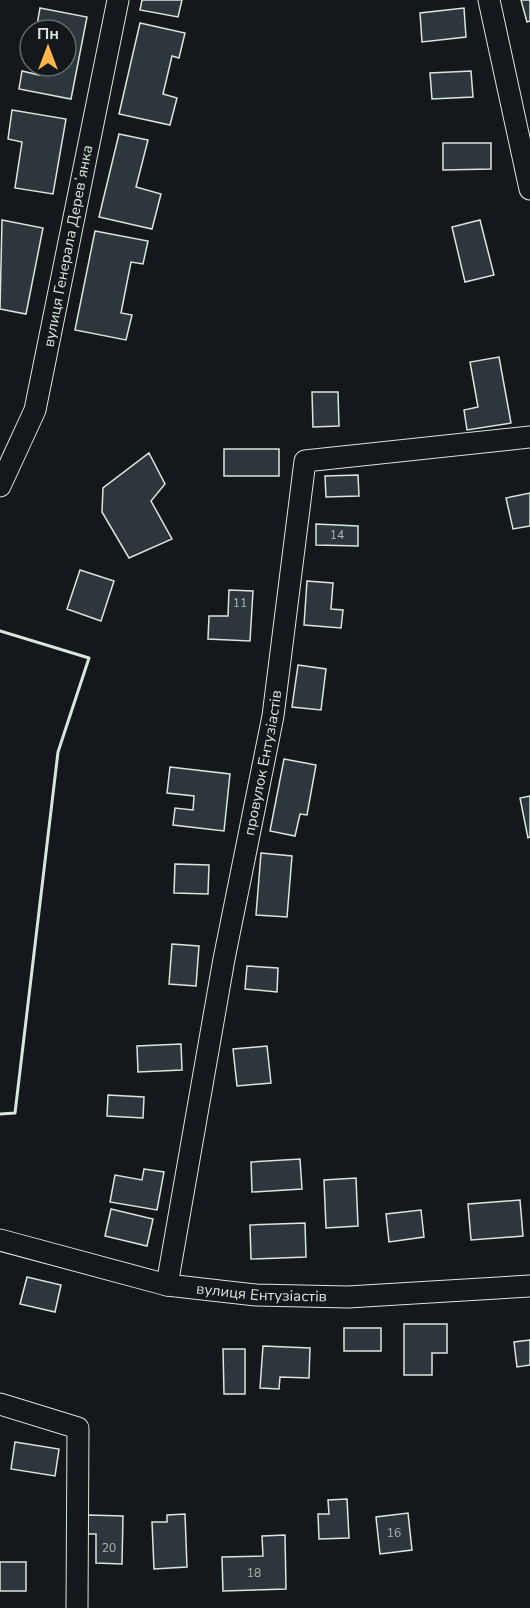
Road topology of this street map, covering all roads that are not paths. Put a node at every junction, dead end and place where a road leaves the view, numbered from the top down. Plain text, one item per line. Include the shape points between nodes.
1 (118, 0) edge
2 (489, 0) edge
3 (530, 189) edge
4 (530, 436) edge
5 (0, 486) edge
6 (0, 1240) edge
7 (167, 1285) junction
8 (530, 1286) edge
9 (0, 1404) edge
10 (76, 1608) edge

1 - 5 street, вулиця Генерала Деревʼянка via 35,410
2 - 3 street
4 - 7 street, провулок Ентузіастів via 305,461 273,716 224,959
6 - 7 street, вулиця Ентузіастів
7 - 8 street, вулиця Ентузіастів via 256,1294 348,1297
9 - 10 street via 78,1428

